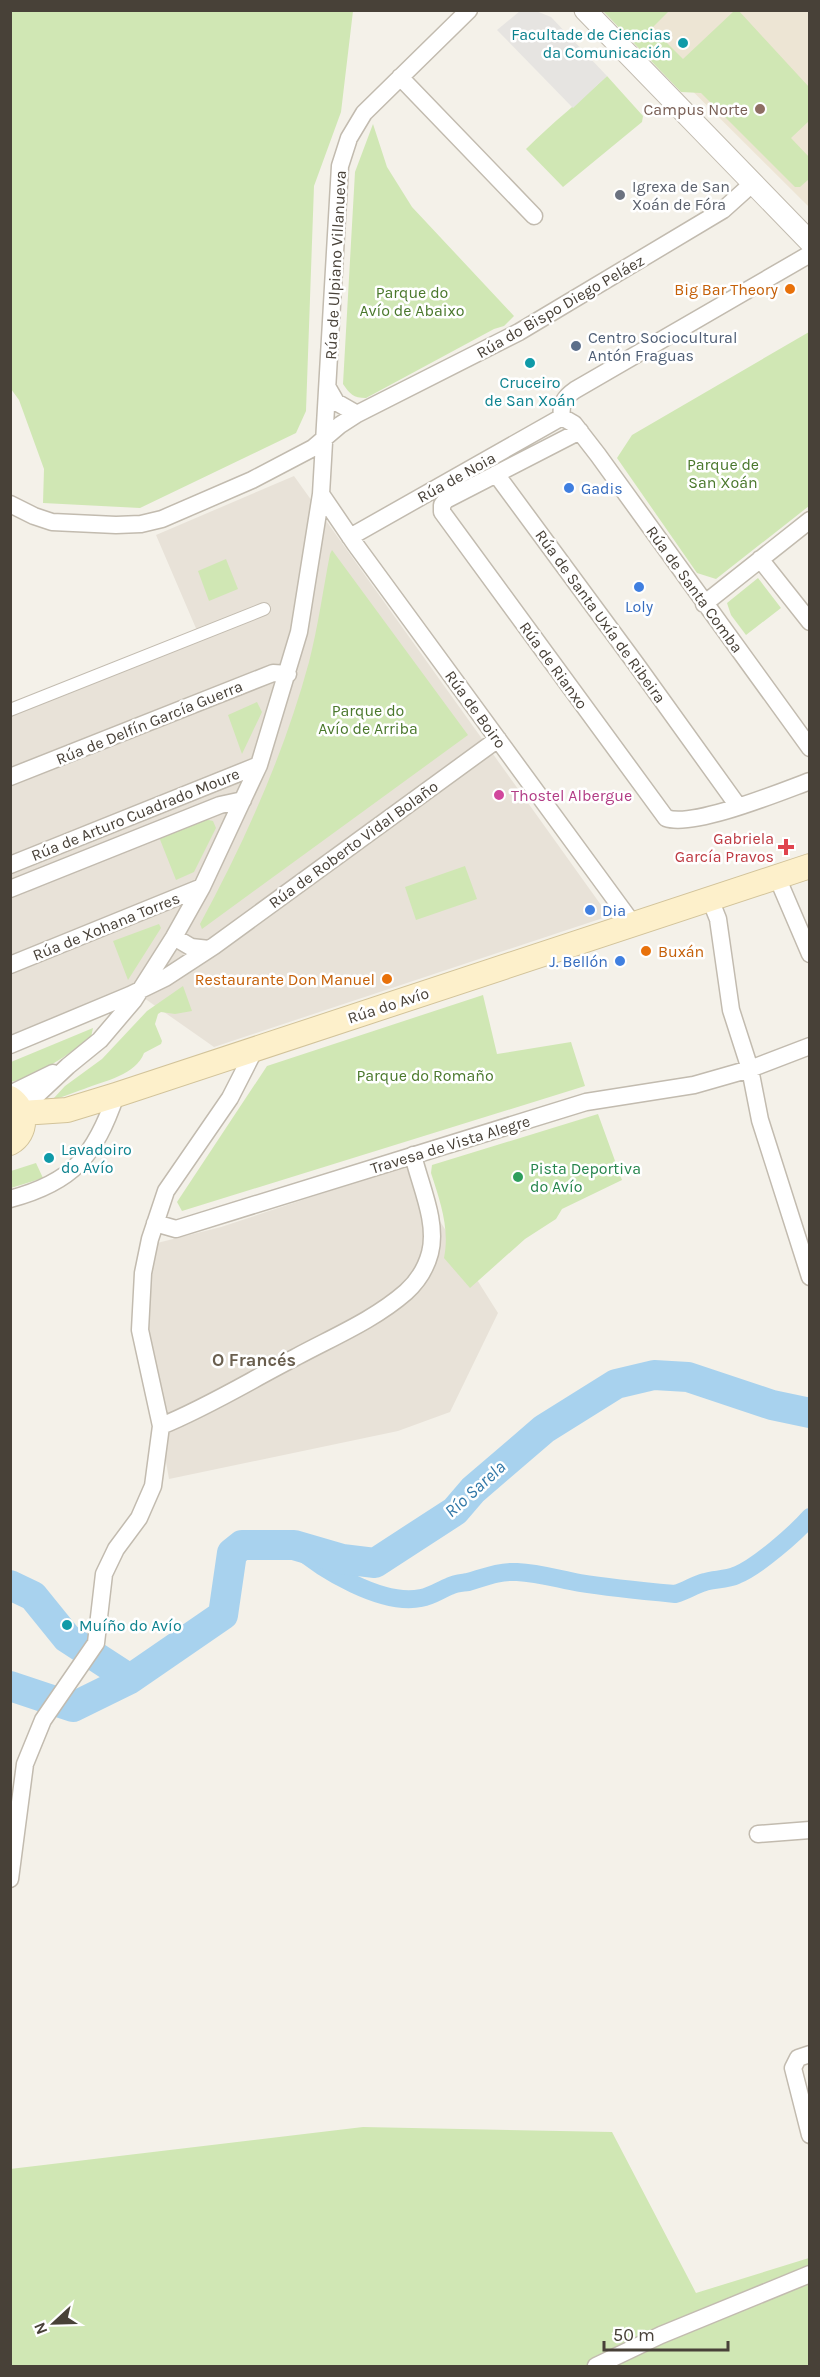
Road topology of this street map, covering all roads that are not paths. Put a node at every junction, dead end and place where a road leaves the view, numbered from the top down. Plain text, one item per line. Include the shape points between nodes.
1 (470, 10) edge
2 (585, 10) edge
3 (400, 77) junction
4 (753, 183) junction
5 (534, 216) dead end
6 (810, 242) edge
7 (810, 254) edge
8 (328, 388) junction
9 (357, 414) junction
10 (562, 417) junction
11 (580, 431) junction
12 (325, 437) junction
13 (496, 474) junction
14 (321, 494) junction
15 (10, 504) edge
16 (810, 520) edge
17 (457, 532) joint
18 (350, 537) junction
19 (760, 559) junction
20 (704, 604) junction
21 (264, 609) dead end
22 (810, 622) edge
23 (288, 674) junction
24 (10, 710) edge
25 (498, 739) junction
26 (810, 748) edge
27 (260, 765) junction
28 (10, 777) edge
29 (810, 781) edge
30 (243, 800) junction
31 (738, 806) junction
32 (10, 865) edge
33 (810, 866) edge
34 (777, 877) junction
35 (202, 887) junction
36 (10, 889) edge
37 (710, 899) junction
38 (633, 924) junction
39 (174, 938) junction
40 (209, 949) junction
41 (810, 954) edge
42 (10, 965) edge
43 (140, 990) junction
44 (10, 1045) edge
45 (810, 1046) edge
46 (255, 1049) junction
47 (750, 1069) junction
48 (116, 1095) junction
49 (16, 1115) edge
50 (413, 1155) junction
51 (10, 1199) edge
52 (155, 1223) junction
53 (810, 1277) edge
54 (161, 1426) junction
55 (810, 1830) edge
56 (758, 1834) dead end
57 (10, 1879) edge
58 (810, 2054) edge
59 (810, 2135) edge
60 (810, 2274) edge
61 (596, 2367) edge

1 - 3 street, Rúa de Ulpiano Villanueva
2 - 4 street
3 - 5 street
3 - 8 street, Rúa de Ulpiano Villanueva via 356,124 340,166
4 - 6 street
4 - 9 street, Rúa do Bispo Diego Peláez via 723,210 519,332
7 - 10 street via 575,390 562,404
8 - 9 street via 336,402
8 - 12 street, Rúa de Ulpiano Villanueva
9 - 12 street, Rúa do Bispo Diego Peláez
10 - 11 street
10 - 18 street, Rúa de Noia
11 - 13 street, Rúa de Noia
11 - 20 street, Rúa de Santa Comba
12 - 14 street, Rúa de Ulpiano Villanueva
12 - 15 street, Rúa do Bispo Diego Peláez via 313,448 252,480 162,519 141,524 52,522
13 - 17 street, Rúa de Noia via 444,502 442,512
13 - 31 street, Rúa de Santa Uxía de Ribeira
14 - 18 street, Rúa de Boiro
14 - 23 street, Rúa de Ulpiano Villanueva via 307,592
16 - 19 street
17 - 31 street, Rúa de Rianxo via 666,818 674,821
18 - 25 street, Rúa de Boiro
19 - 20 street
19 - 22 street
20 - 26 street, Rúa de Santa Comba
21 - 24 street
23 - 27 street, Rúa de Ulpiano Villanueva
23 - 28 street, Rúa de Delfín García Guerra via 273,673
25 - 38 street, Rúa de Boiro
25 - 40 street, Rúa de Roberto Vidal Bolaño
27 - 30 street, Rúa de Ulpiano Villanueva
27 - 32 street, Rúa de Arturo Cuadrado Moure
29 - 31 street
30 - 35 street, Rúa de Ulpiano Villanueva
30 - 36 street, Rúa de Arturo Cuadrado Moure via 220,805
33 - 34 main road, Rúa do Avío
34 - 37 main road, Rúa do Avío
34 - 41 street
35 - 39 street, Rúa de Ulpiano Villanueva
35 - 42 street, Rúa de Xohana Torres
37 - 38 main road, Rúa do Avío
37 - 47 street via 718,920 731,1010
38 - 46 main road, Rúa do Avío
39 - 40 street via 191,947
39 - 43 street, Rúa de Ulpiano Villanueva
40 - 43 street, Rúa de Roberto Vidal Bolaño
43 - 44 street, Rúa de Roberto Vidal Bolaño
43 - 49 street, Rúa de Ulpiano Villanueva via 100,1040
45 - 47 street, Travesa de Vista Alegre
46 - 48 main road, Rúa do Avío
46 - 52 street via 230,1098 166,1191
47 - 50 street, Travesa de Vista Alegre via 694,1085 586,1102
47 - 53 street via 760,1120
48 - 49 main road, Rúa do Avío via 67,1110
48 - 51 street via 106,1122 80,1165 56,1180
50 - 52 street, Travesa de Vista Alegre via 176,1229
50 - 54 street via 431,1231 430,1251 419,1278 373,1315
52 - 54 street via 143,1273 140,1330
54 - 57 street via 153,1486 104,1574 93,1648 43,1720 25,1764
55 - 56 street
58 - 59 street via 798,2058 793,2068
60 - 61 street via 661,2335

